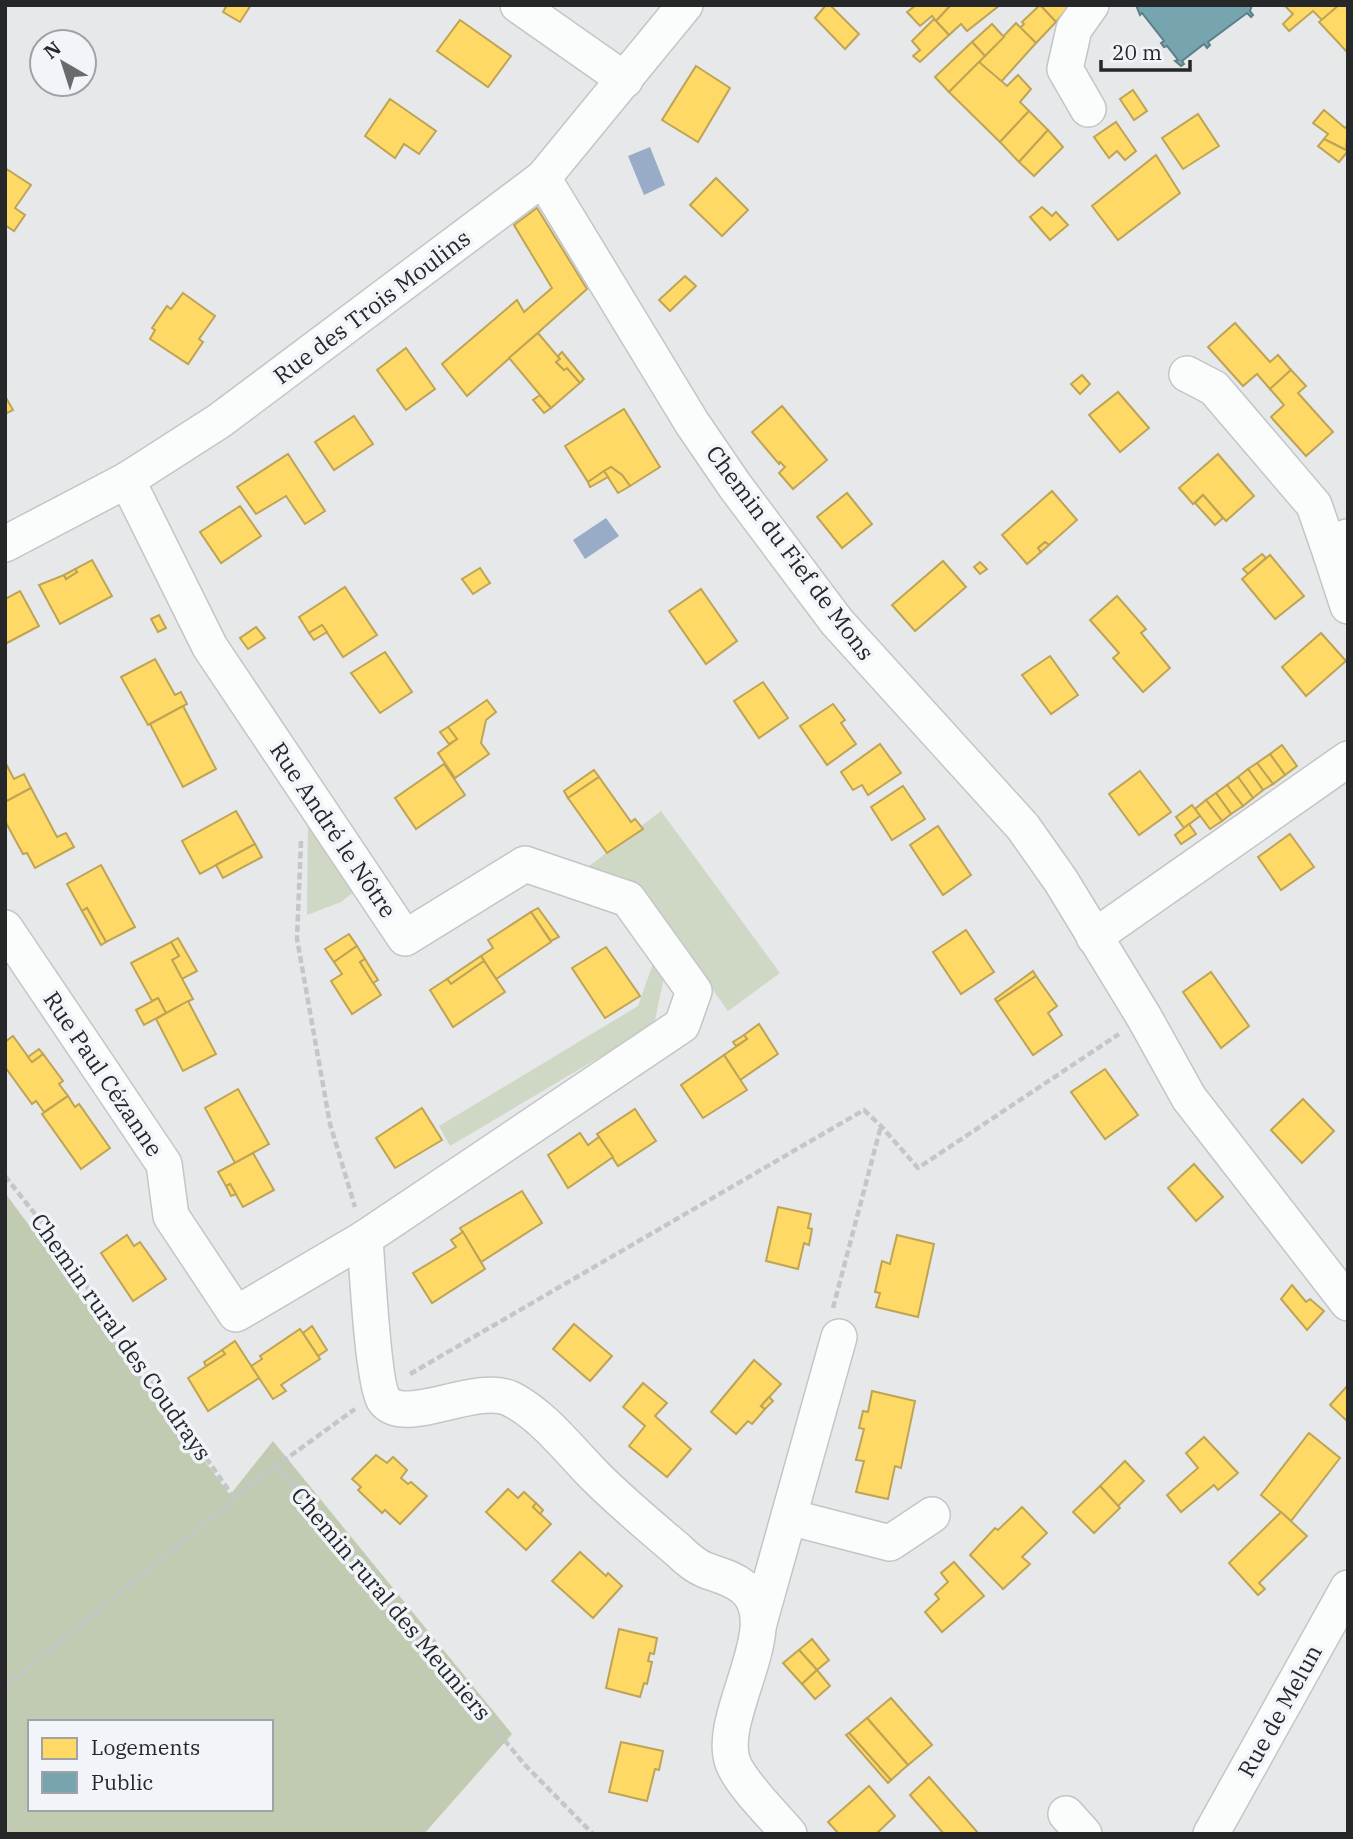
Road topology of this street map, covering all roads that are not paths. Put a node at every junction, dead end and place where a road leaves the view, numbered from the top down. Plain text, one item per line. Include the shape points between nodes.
1 (518, 5) edge
2 (685, 5) edge
3 (1091, 5) edge
4 (625, 80) junction
5 (1088, 110) dead end
6 (544, 178) junction
7 (1187, 374) dead end
8 (127, 480) junction
9 (5, 544) edge
10 (1340, 545) edge
11 (1348, 606) edge
12 (1348, 758) edge
13 (5, 928) edge
14 (1094, 937) junction
15 (365, 1238) junction
16 (1348, 1303) edge
17 (839, 1337) road end
18 (932, 1515) dead end
19 (789, 1517) junction
20 (1348, 1588) edge
21 (759, 1623) junction
22 (789, 1834) edge
23 (1211, 1834) edge

1 - 4 street
2 - 4 street, Rue des Trois Moulins
3 - 5 street via 1074,29 1065,69
4 - 6 street, Rue des Trois Moulins
6 - 8 street, Rue des Trois Moulins via 219,421
6 - 14 street, Chemin du Fief de Mons via 735,486 837,622 1023,827
7 - 10 street via 1214,388 1314,505
8 - 9 street, Rue des Trois Moulins
8 - 15 street, Rue André le Nôtre via 210,647 405,938 525,864 628,899 694,991 682,1025
10 - 11 street
12 - 14 street
13 - 15 street, Rue Paul Cézanne via 164,1164 171,1216 236,1314
14 - 16 street, Chemin du Fief de Mons via 1189,1098
15 - 21 street via 380,1391 385,1402 399,1410 424,1408 478,1394 507,1398 529,1410 681,1554 745,1588
17 - 19 street
18 - 19 street via 890,1543
19 - 21 street
20 - 23 street, Rue de Melun
21 - 22 street via 730,1745 733,1763 743,1779

